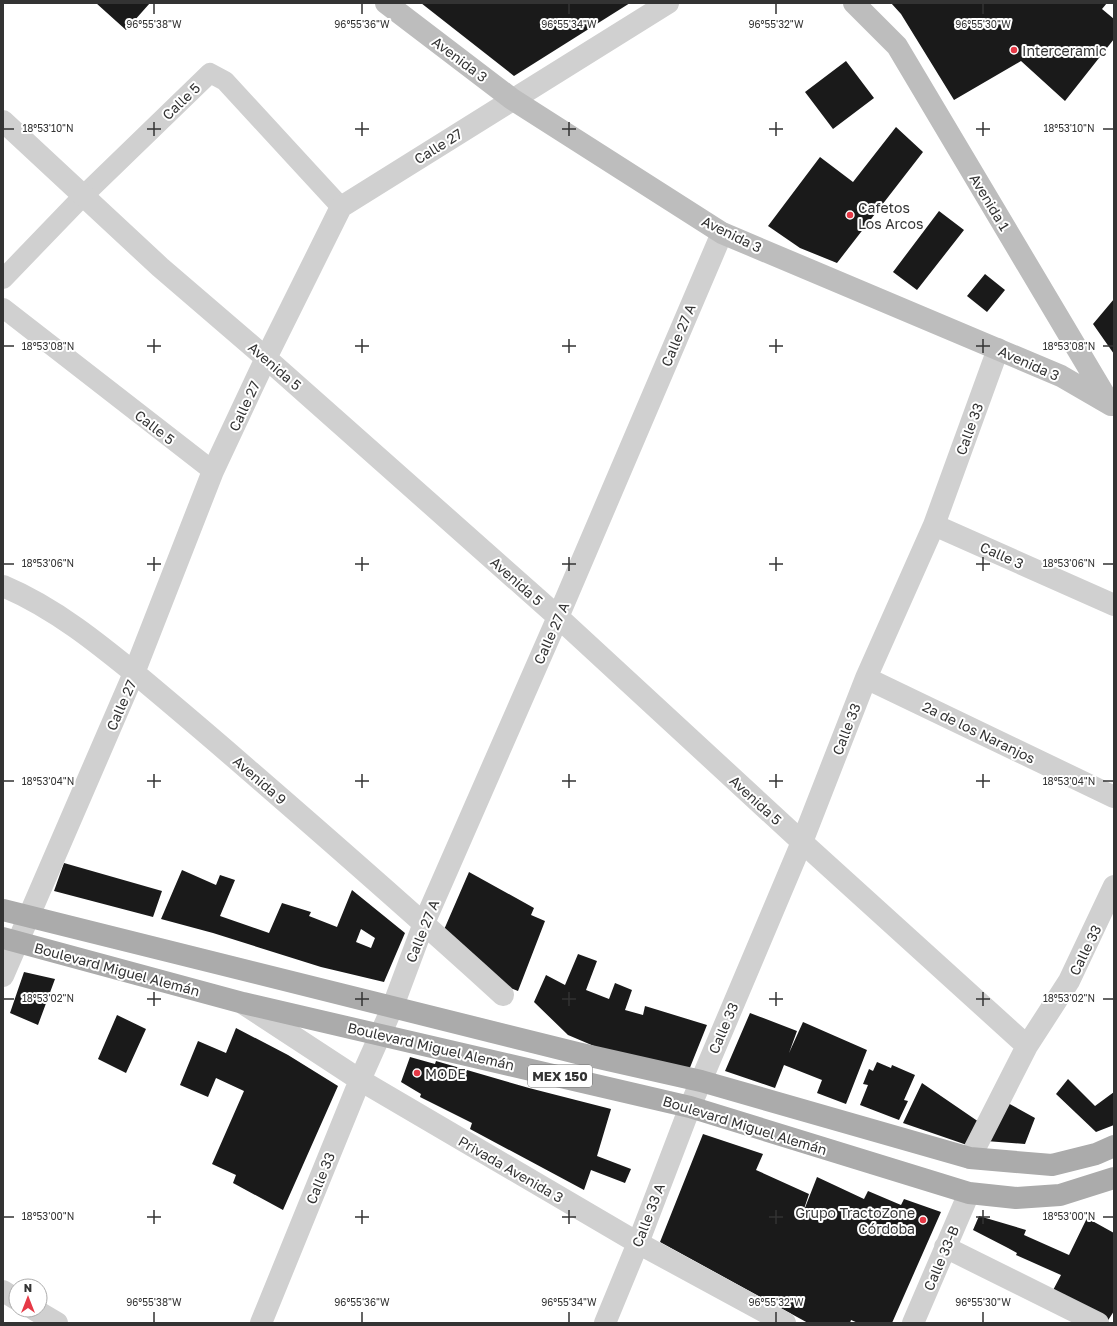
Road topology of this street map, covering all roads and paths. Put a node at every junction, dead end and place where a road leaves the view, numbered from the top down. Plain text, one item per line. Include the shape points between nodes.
1 (386, 3) edge
2 (668, 3) edge
3 (854, 3) edge
4 (512, 99) junction
5 (3, 120) edge
6 (83, 196) junction
7 (341, 207) junction
8 (722, 233) junction
9 (3, 279) edge
10 (3, 308) edge
11 (998, 349) junction
12 (266, 358) junction
13 (1113, 408) edge
14 (213, 471) junction
15 (934, 525) junction
16 (3, 586) edge
17 (1114, 605) edge
18 (558, 617) junction
19 (134, 673) junction
20 (866, 678) junction
21 (1114, 797) edge
22 (802, 842) junction
23 (1114, 886) edge
24 (3, 910) edge
25 (27, 916) junction
26 (424, 922) junction
27 (10, 940) edge
28 (3, 976) edge
29 (503, 995) dead end
30 (243, 1003) junction
31 (393, 1006) junction
32 (381, 1034) junction
33 (1027, 1046) junction
34 (360, 1080) junction
35 (701, 1081) junction
36 (690, 1107) junction
37 (1114, 1146) edge
38 (970, 1158) junction
39 (1114, 1178) edge
40 (969, 1193) junction
41 (638, 1243) junction
42 (945, 1247) junction
43 (48, 1318) edge
44 (57, 1323) edge
45 (261, 1323) edge
46 (605, 1323) edge
47 (785, 1323) edge
48 (913, 1323) edge
49 (1098, 1323) edge

1 - 4 main road, Avenida 3
2 - 4 street, Calle 27
3 - 13 main road, Avenida 1 via 897,46
4 - 7 street, Calle 27
4 - 8 main road, Avenida 3
5 - 6 street, Avenida 5
6 - 7 street, Calle 5 via 210,73 225,81
6 - 9 street, Calle 5
6 - 12 street, Avenida 5 via 160,267
7 - 12 street, Calle 27
8 - 11 main road, Avenida 3
8 - 18 street, Calle 27 A
10 - 14 street, Calle 5
11 - 13 main road, Avenida 3 via 1061,376
11 - 15 street, Calle 33
12 - 14 street, Calle 27
12 - 18 street, Avenida 5
14 - 19 street, Calle 27
15 - 17 street, Calle 3
15 - 20 street, Calle 33
16 - 19 street, Avenida 9 via 60,616
18 - 22 street, Avenida 5
18 - 26 street, Calle 27 A
19 - 25 street, Calle 27
19 - 26 street, Avenida 9
20 - 21 street, 2a de los Naranjos
20 - 22 street, Calle 33
22 - 33 street, Avenida 5
22 - 35 street, Calle 33
23 - 33 street, Calle 33 via 1070,981
24 - 25 main road, Boulevard Miguel Alemán / MEX 150
25 - 27 street, Calle 27
25 - 31 main road, Boulevard Miguel Alemán / MEX 150
26 - 29 street, Avenida 9
26 - 31 street, Calle 27 A
27 - 28 street, Calle 27
27 - 30 main road, Boulevard Miguel Alemán / MEX 150
30 - 32 main road, Boulevard Miguel Alemán / MEX 150
30 - 34 street, Privada Avenida 3
31 - 32 street, Calle 27 A
31 - 35 main road, Boulevard Miguel Alemán / MEX 150 via 577,1053
32 - 34 street, Calle 33
32 - 36 main road, Boulevard Miguel Alemán / MEX 150
33 - 38 street, Calle 33
34 - 41 street, Privada Avenida 3
34 - 45 street, Calle 33
35 - 36 street, Calle 33
35 - 38 main road, Boulevard Miguel Alemán / MEX 150
36 - 40 main road, Boulevard Miguel Alemán / MEX 150
36 - 41 street, Calle 33 A
37 - 38 main road, Boulevard Miguel Alemán / MEX 150 via 1096,1154 1052,1165
39 - 40 main road, Boulevard Miguel Alemán / MEX 150 via 1060,1195 1016,1198
40 - 42 street, Calle 33-B
41 - 46 street, Calle 33 A
41 - 47 street, Privada Avenida 3
42 - 48 street, Calle 33-B
42 - 49 street
43 - 44 street

